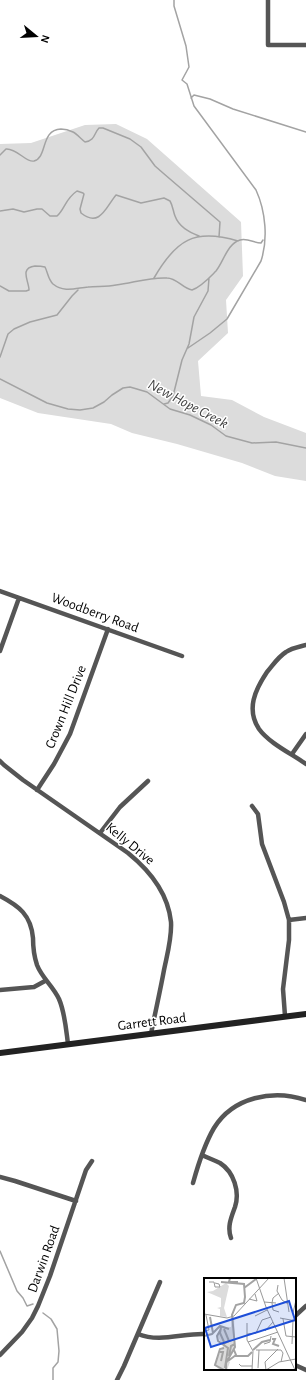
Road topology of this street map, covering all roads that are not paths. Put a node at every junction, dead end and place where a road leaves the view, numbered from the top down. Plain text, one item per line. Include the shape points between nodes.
1 (268, 0) edge
2 (306, 45) edge
3 (0, 591) edge
4 (19, 598) junction
5 (108, 630) junction
6 (306, 645) edge
7 (0, 651) edge
8 (182, 656) dead end
9 (306, 734) edge
10 (292, 754) junction
11 (0, 761) edge
12 (306, 764) edge
13 (148, 782) dead end
14 (37, 790) junction
15 (252, 806) dead end
16 (100, 833) junction
17 (0, 896) edge
18 (306, 918) edge
19 (289, 920) junction
20 (45, 981) junction
21 (0, 990) edge
22 (306, 1014) edge
23 (285, 1016) junction
24 (151, 1034) junction
25 (68, 1044) junction
26 (0, 1052) edge
27 (306, 1100) edge
28 (202, 1156) junction
29 (92, 1161) dead end
30 (0, 1178) edge
31 (193, 1182) dead end
32 (76, 1201) junction
33 (231, 1238) dead end
34 (160, 1282) dead end
35 (306, 1306) edge
36 (296, 1315) edge
37 (138, 1334) junction
38 (204, 1334) edge
39 (0, 1354) edge
40 (296, 1366) edge
41 (306, 1370) edge
42 (117, 1380) edge

1 - 2 street via 268,45
3 - 4 street, Woodberry Road
4 - 5 street, Woodberry Road
4 - 7 street
5 - 8 street, Woodberry Road
5 - 14 street, Crown Hill Drive via 70,734
6 - 10 street via 290,649 275,661 256,690 252,704 253,717 260,729 270,740
9 - 10 street
10 - 12 street
11 - 14 street, Kelly Drive
13 - 16 street via 120,807
14 - 16 street, Kelly Drive
15 - 19 street via 258,814 262,844
16 - 24 street, Kelly Drive via 150,873 170,914 168,952
17 - 20 street via 15,904 26,917 32,933 35,960
18 - 19 street
19 - 23 street via 283,989
20 - 21 street via 34,987
20 - 25 street via 58,999 65,1018
22 - 23 street, Garrett Road
23 - 24 street, Garrett Road
24 - 25 street, Garrett Road
25 - 26 street, Garrett Road
27 - 28 street via 278,1094 242,1103 222,1118 215,1127
28 - 31 street
28 - 33 street via 222,1164 237,1188 237,1198 228,1227
29 - 32 street, Darwin Road via 86,1170
30 - 32 street
32 - 39 street, Darwin Road via 38,1306 22,1332
34 - 37 street
35 - 36 street
37 - 38 street via 157,1338
37 - 42 street
40 - 41 street

